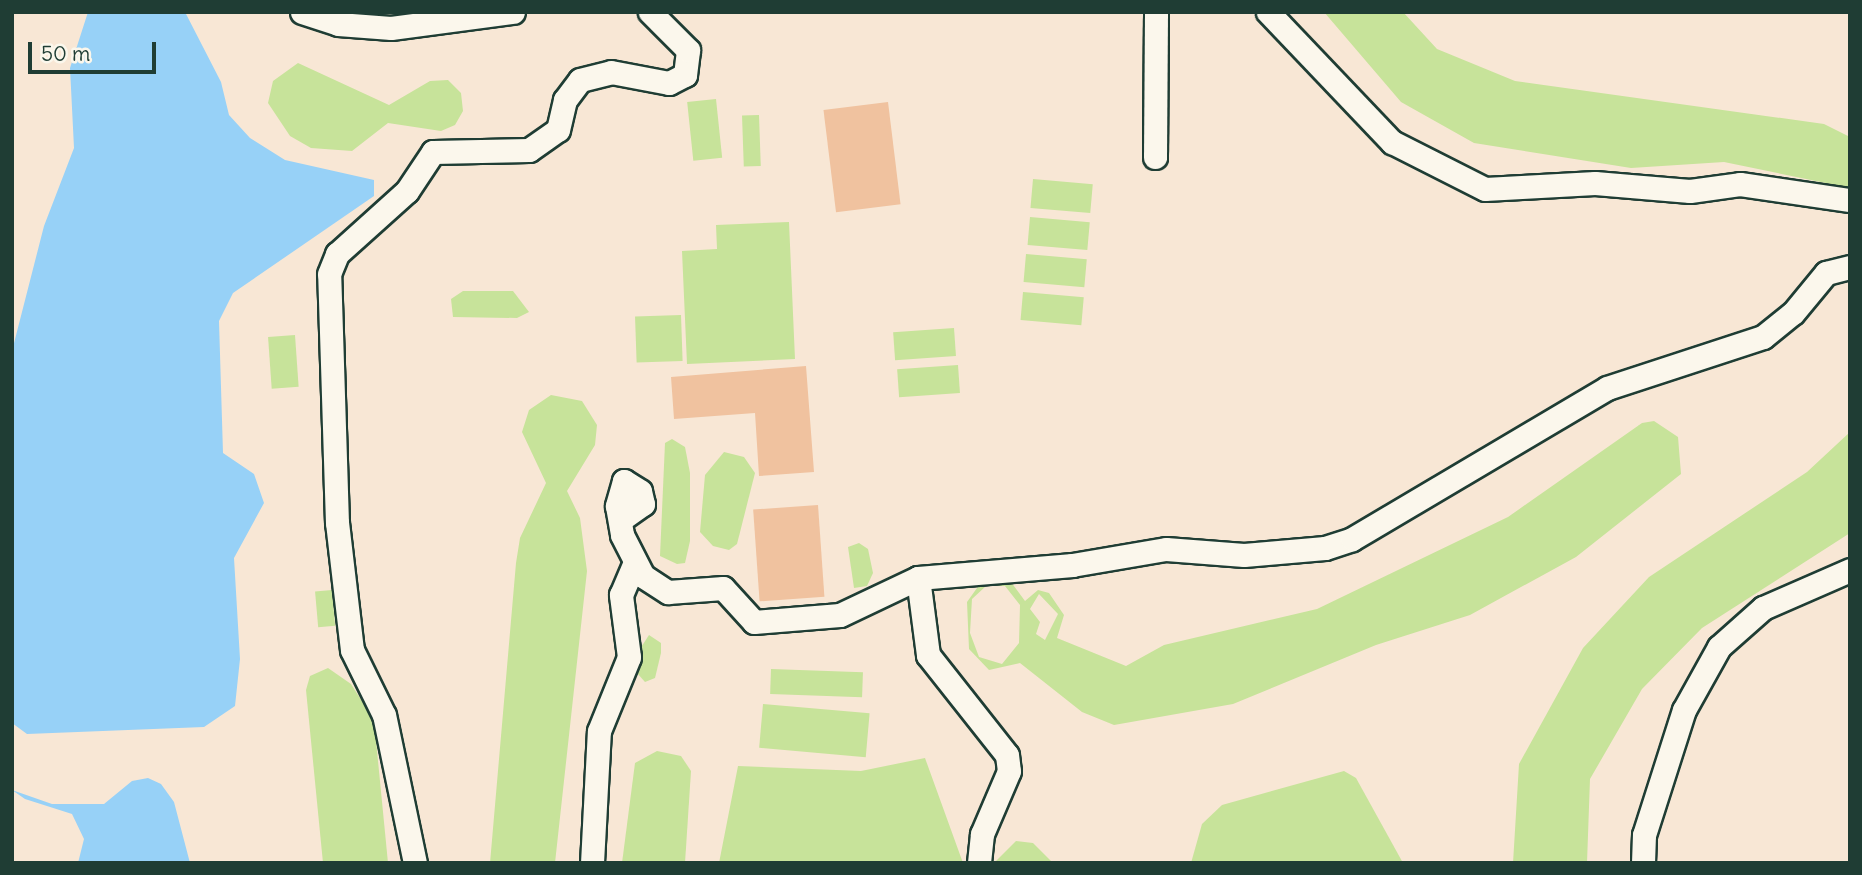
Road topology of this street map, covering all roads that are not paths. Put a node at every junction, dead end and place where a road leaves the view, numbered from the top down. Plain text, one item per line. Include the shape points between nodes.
1 (302, 12) edge
2 (513, 12) edge
3 (650, 12) edge
4 (1156, 12) edge
5 (1268, 12) edge
6 (1155, 157) dead end
7 (1850, 200) edge
8 (1850, 267) edge
9 (620, 520) dead end
10 (634, 564) junction
11 (1850, 570) edge
12 (918, 578) junction
13 (415, 863) edge
14 (592, 863) edge
15 (979, 863) edge
16 (1643, 863) edge

1 - 2 lane via 338,24 391,28
3 - 13 lane via 688,50 684,75 669,83 611,72 580,80 565,100 558,130 529,150 433,152 407,191 337,254 329,274 336,511 349,626 358,667 384,715
4 - 6 lane
5 - 7 lane via 1392,142 1485,189 1602,183 1683,191 1740,184
8 - 12 lane via 1826,272 1793,313 1762,337 1607,388 1352,539 1325,548 1244,555 1167,549 1072,565
9 - 10 lane
10 - 12 lane via 668,592 723,588 762,622 840,615
10 - 14 lane via 621,595 629,657 598,731
11 - 16 lane via 1763,608 1719,647 1684,710 1644,835
12 - 15 lane via 928,655 1007,755 1009,771 982,834

